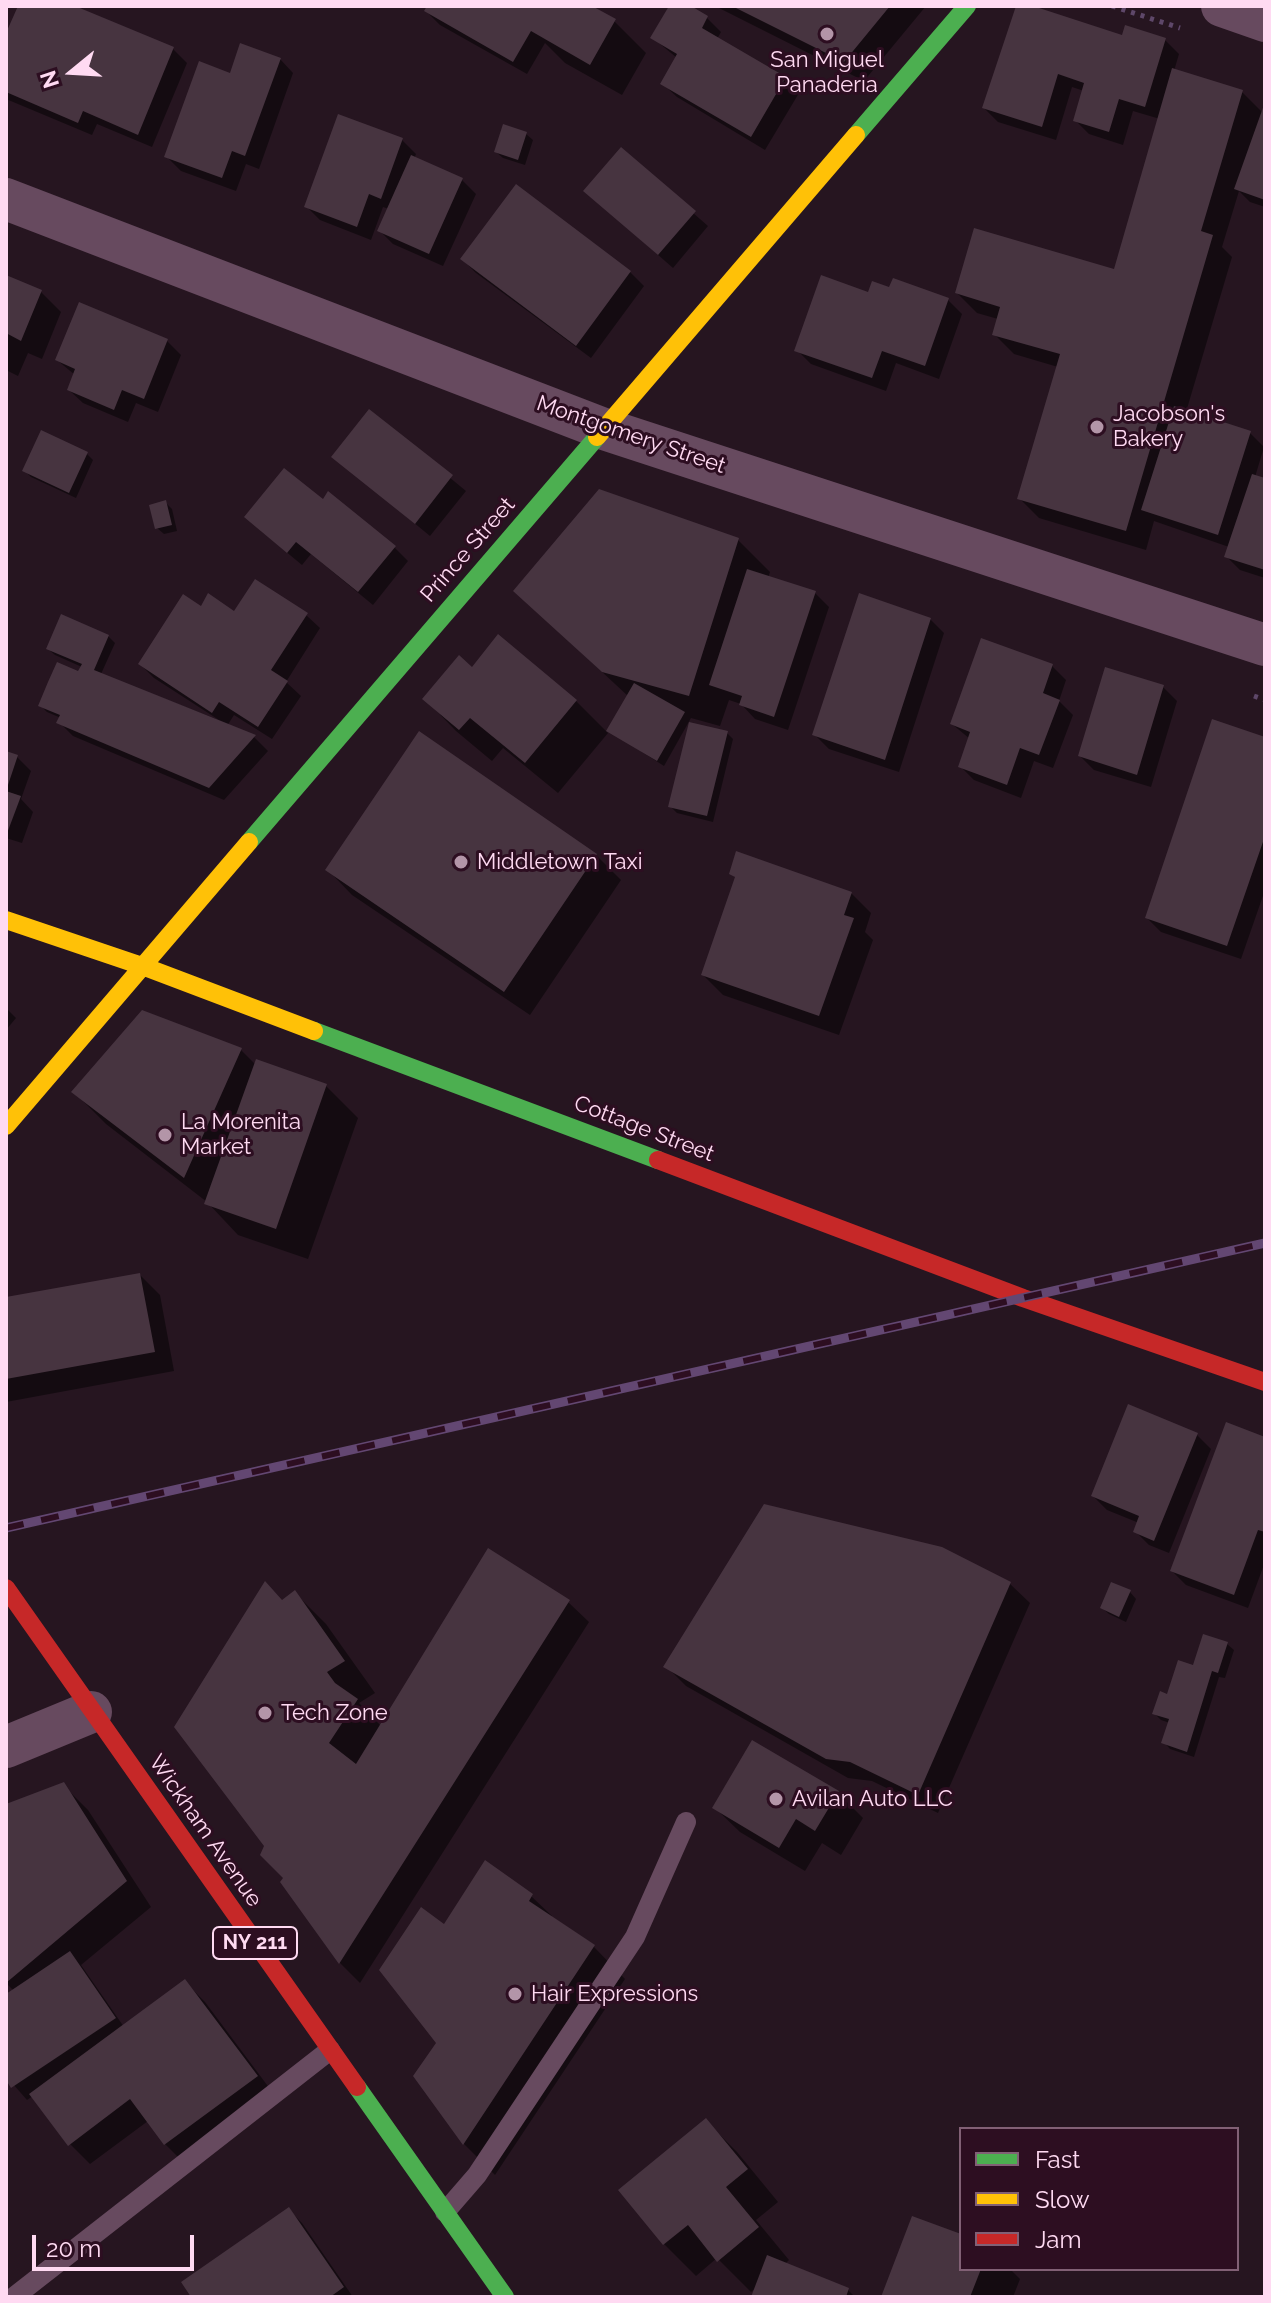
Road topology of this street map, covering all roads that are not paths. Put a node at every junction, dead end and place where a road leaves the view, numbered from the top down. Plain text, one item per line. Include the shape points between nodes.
1 (967, 6) edge
2 (1222, 6) edge
3 (1265, 21) edge
4 (6, 199) edge
5 (604, 429) junction
6 (1265, 645) edge
7 (6, 920) edge
8 (145, 967) junction
9 (6, 1126) edge
10 (1265, 1382) edge
11 (6, 1588) edge
12 (91, 1712) junction
13 (6, 1747) edge
14 (686, 1822) dead end
15 (330, 2050) junction
16 (445, 2212) junction
17 (14, 2297) edge
18 (505, 2297) edge

1 - 5 street, Prince Street
2 - 3 street
4 - 5 street, Montgomery Street
5 - 6 street, Montgomery Street
5 - 8 street, Prince Street
7 - 8 street, Cottage Street
8 - 9 street, Prince Street
8 - 10 street, Cottage Street via 1023,1298
11 - 12 street, Wickham Avenue / NY 211
12 - 13 street
12 - 15 street, Wickham Avenue / NY 211
14 - 16 lane via 635,1937 477,2175
15 - 16 street, Wickham Avenue / NY 211
15 - 17 lane
16 - 18 street, Wickham Avenue / NY 211

